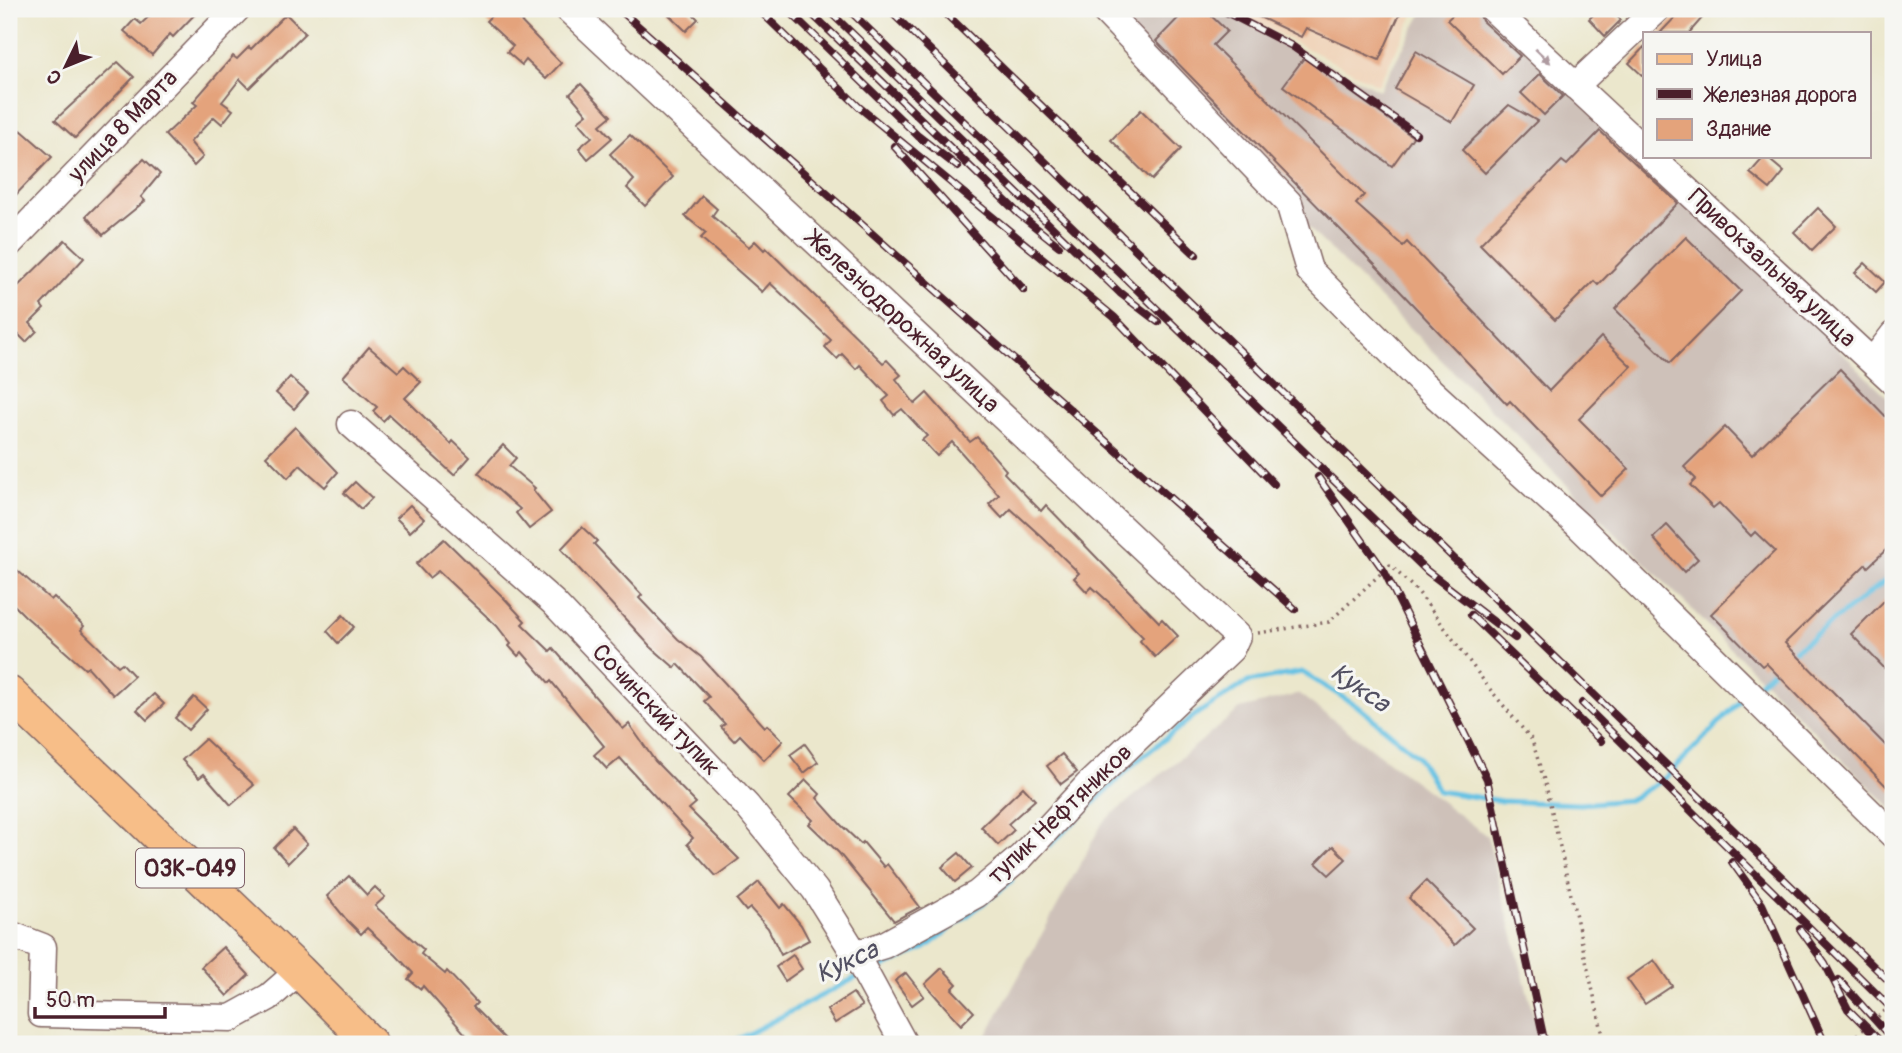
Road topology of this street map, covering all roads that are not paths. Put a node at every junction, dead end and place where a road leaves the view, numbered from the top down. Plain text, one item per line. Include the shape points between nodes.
1 (237, 9) edge
2 (568, 9) edge
3 (1103, 9) edge
4 (1493, 9) edge
5 (1657, 9) edge
6 (1575, 86) junction
7 (1643, 148) edge
8 (1652, 158) edge
9 (9, 244) edge
10 (1893, 335) edge
11 (1873, 361) junction
12 (1893, 381) edge
13 (351, 424) dead end
14 (1237, 636) joint
15 (9, 693) edge
16 (1893, 835) edge
17 (9, 934) edge
18 (862, 966) junction
19 (299, 971) junction
20 (371, 1044) edge
21 (904, 1044) edge

1 - 9 street, улица 8 Марта
2 - 14 street, Железнодорожная улица
3 - 16 street via 1289,203 1309,270 1422,383 1578,525
4 -> 6 street
5 - 6 street
6 - 7 street
8 - 11 street, Привокзальная улица
10 - 11 street
11 - 12 street, Привокзальная улица
13 - 18 street, Сочинский тупик via 553,602 657,710 747,806 815,890
14 - 18 street, тупик Нефтяников via 1231,649 1087,786 1021,857 977,894 884,945
15 - 19 main road, 03К-049
17 - 19 street via 43,947 41,1014 231,1018 268,997
18 - 21 street, Сочинский тупик
19 - 20 main road, 03К-049

